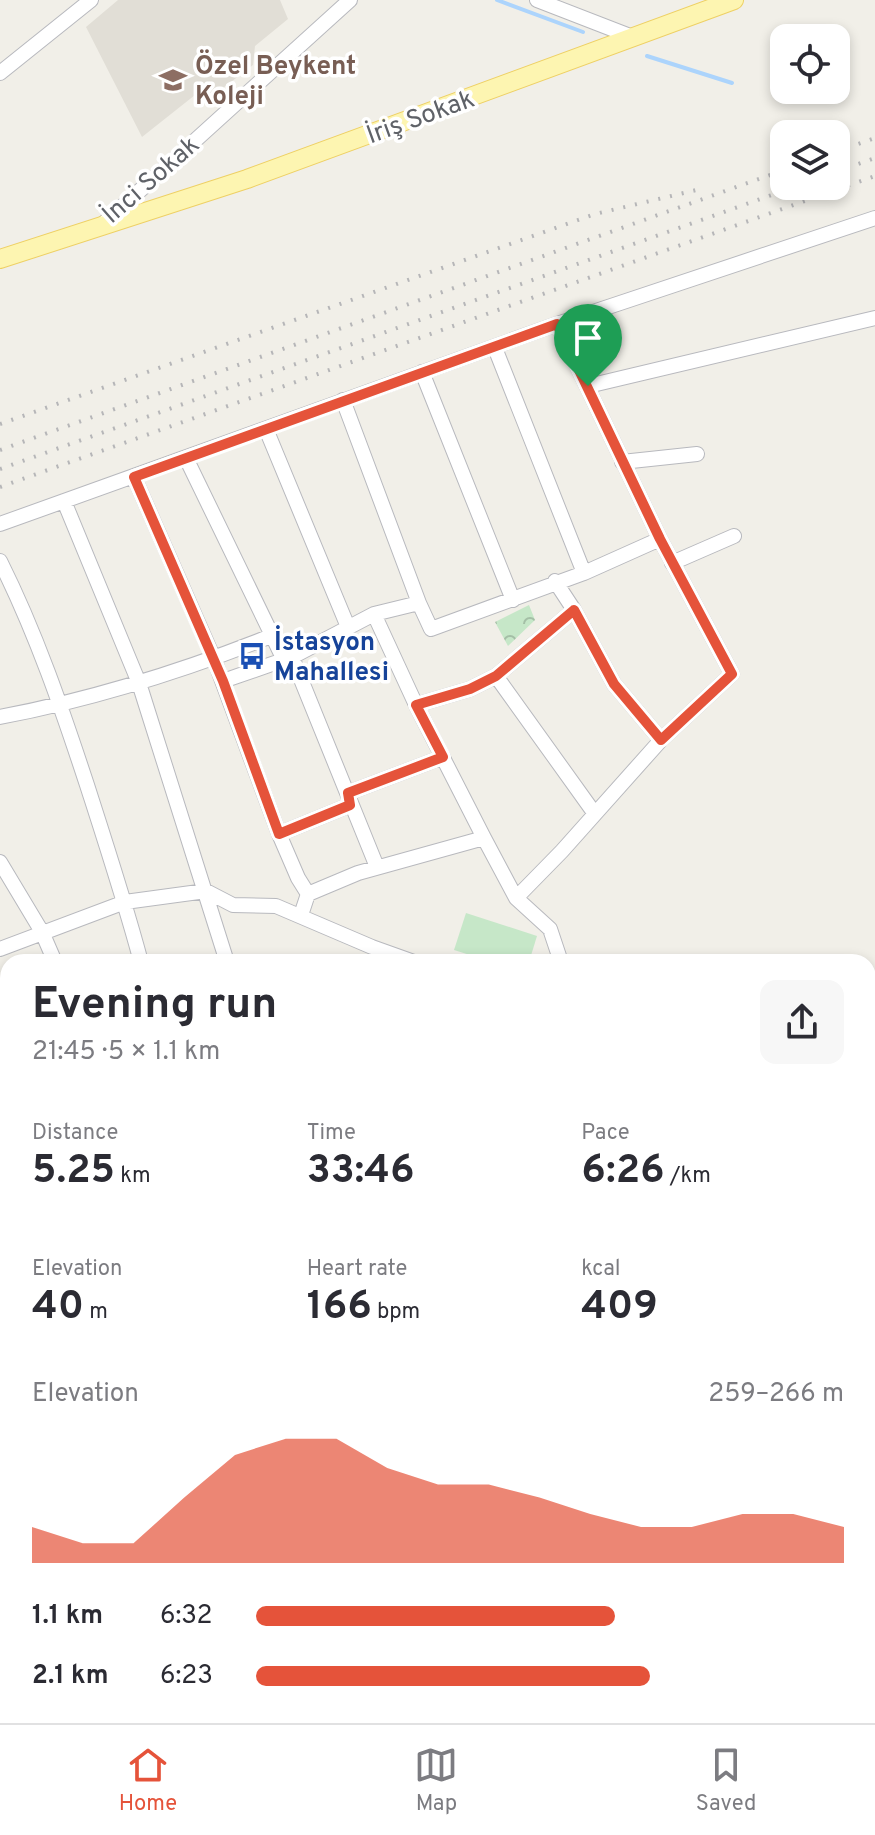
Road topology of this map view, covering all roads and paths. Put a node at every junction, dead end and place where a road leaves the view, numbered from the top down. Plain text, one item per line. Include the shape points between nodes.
1 (91, 0) edge
2 (350, 0) edge
3 (537, 0) edge
4 (734, 0) edge
5 (706, 4) edge
6 (630, 36) junction
7 (0, 73) edge
8 (875, 218) edge
9 (103, 224) junction
10 (0, 259) edge
11 (875, 318) edge
12 (557, 324) junction
13 (495, 348) junction
14 (422, 372) junction
15 (588, 386) junction
16 (343, 400) junction
17 (266, 429) junction
18 (697, 454) dead end
19 (186, 458) junction
20 (622, 462) junction
21 (134, 477) junction
22 (64, 501) junction
23 (0, 524) edge
24 (734, 536) dead end
25 (660, 539) junction
26 (0, 561) edge
27 (672, 563) junction
28 (584, 573) junction
29 (555, 581) junction
30 (513, 600) junction
31 (419, 603) junction
32 (574, 610) junction
33 (374, 614) junction
34 (348, 627) junction
35 (271, 636) junction
36 (214, 659) junction
37 (288, 659) junction
38 (496, 676) junction
39 (223, 681) junction
40 (139, 683) junction
41 (60, 703) junction
42 (416, 705) junction
43 (0, 717) edge
44 (661, 740) junction
45 (443, 757) junction
46 (349, 799) junction
47 (595, 814) junction
48 (279, 834) junction
49 (484, 838) junction
50 (0, 862) edge
51 (377, 867) junction
52 (206, 891) junction
53 (308, 894) junction
54 (516, 898) junction
55 (125, 902) junction
56 (301, 915) junction
57 (42, 932) junction
58 (0, 949) edge
59 (52, 954) edge
60 (139, 954) edge
61 (225, 954) edge
62 (392, 954) edge
63 (558, 954) edge

1 - 7 street
2 - 9 street, İnci Sokak
3 - 6 street
4 - 5 main road, İriş Sokak
5 - 6 main road, İriş Sokak
6 - 9 main road, İriş Sokak via 247,179
8 - 12 street
9 - 10 main road, İnci Sokak
11 - 15 street
12 - 13 street
12 - 15 street
13 - 14 street
13 - 28 street
14 - 16 street
14 - 30 street
15 - 20 street
16 - 17 street
16 - 31 street
17 - 19 street
17 - 34 street
18 - 20 street
19 - 21 street
19 - 35 street
20 - 25 street
21 - 22 street
21 - 36 street
22 - 23 street
22 - 40 street
24 - 27 street
25 - 27 street
25 - 28 street
26 - 41 street
27 - 44 street via 732,674
28 - 29 street
29 - 30 street
29 - 32 street
30 - 31 street via 431,629
31 - 33 street
32 - 38 street
32 - 44 street via 614,684
33 - 34 street
33 - 42 street
34 - 37 street
35 - 36 street
35 - 37 street
36 - 39 street
36 - 40 street
37 - 39 street
37 - 46 street
38 - 42 street
38 - 47 street
39 - 48 street
40 - 41 street
40 - 52 street
41 - 43 street
41 - 55 street
42 - 45 street
44 - 47 street
45 - 46 street
45 - 49 street
46 - 48 street
46 - 51 street
47 - 54 street
48 - 53 street
49 - 51 street
49 - 54 street
50 - 57 street
51 - 53 street
52 - 55 street
52 - 56 street via 233,905 276,906
52 - 61 street
53 - 56 street
54 - 63 street via 550,929
55 - 57 street
55 - 60 street
56 - 62 street
57 - 58 street
57 - 59 street

